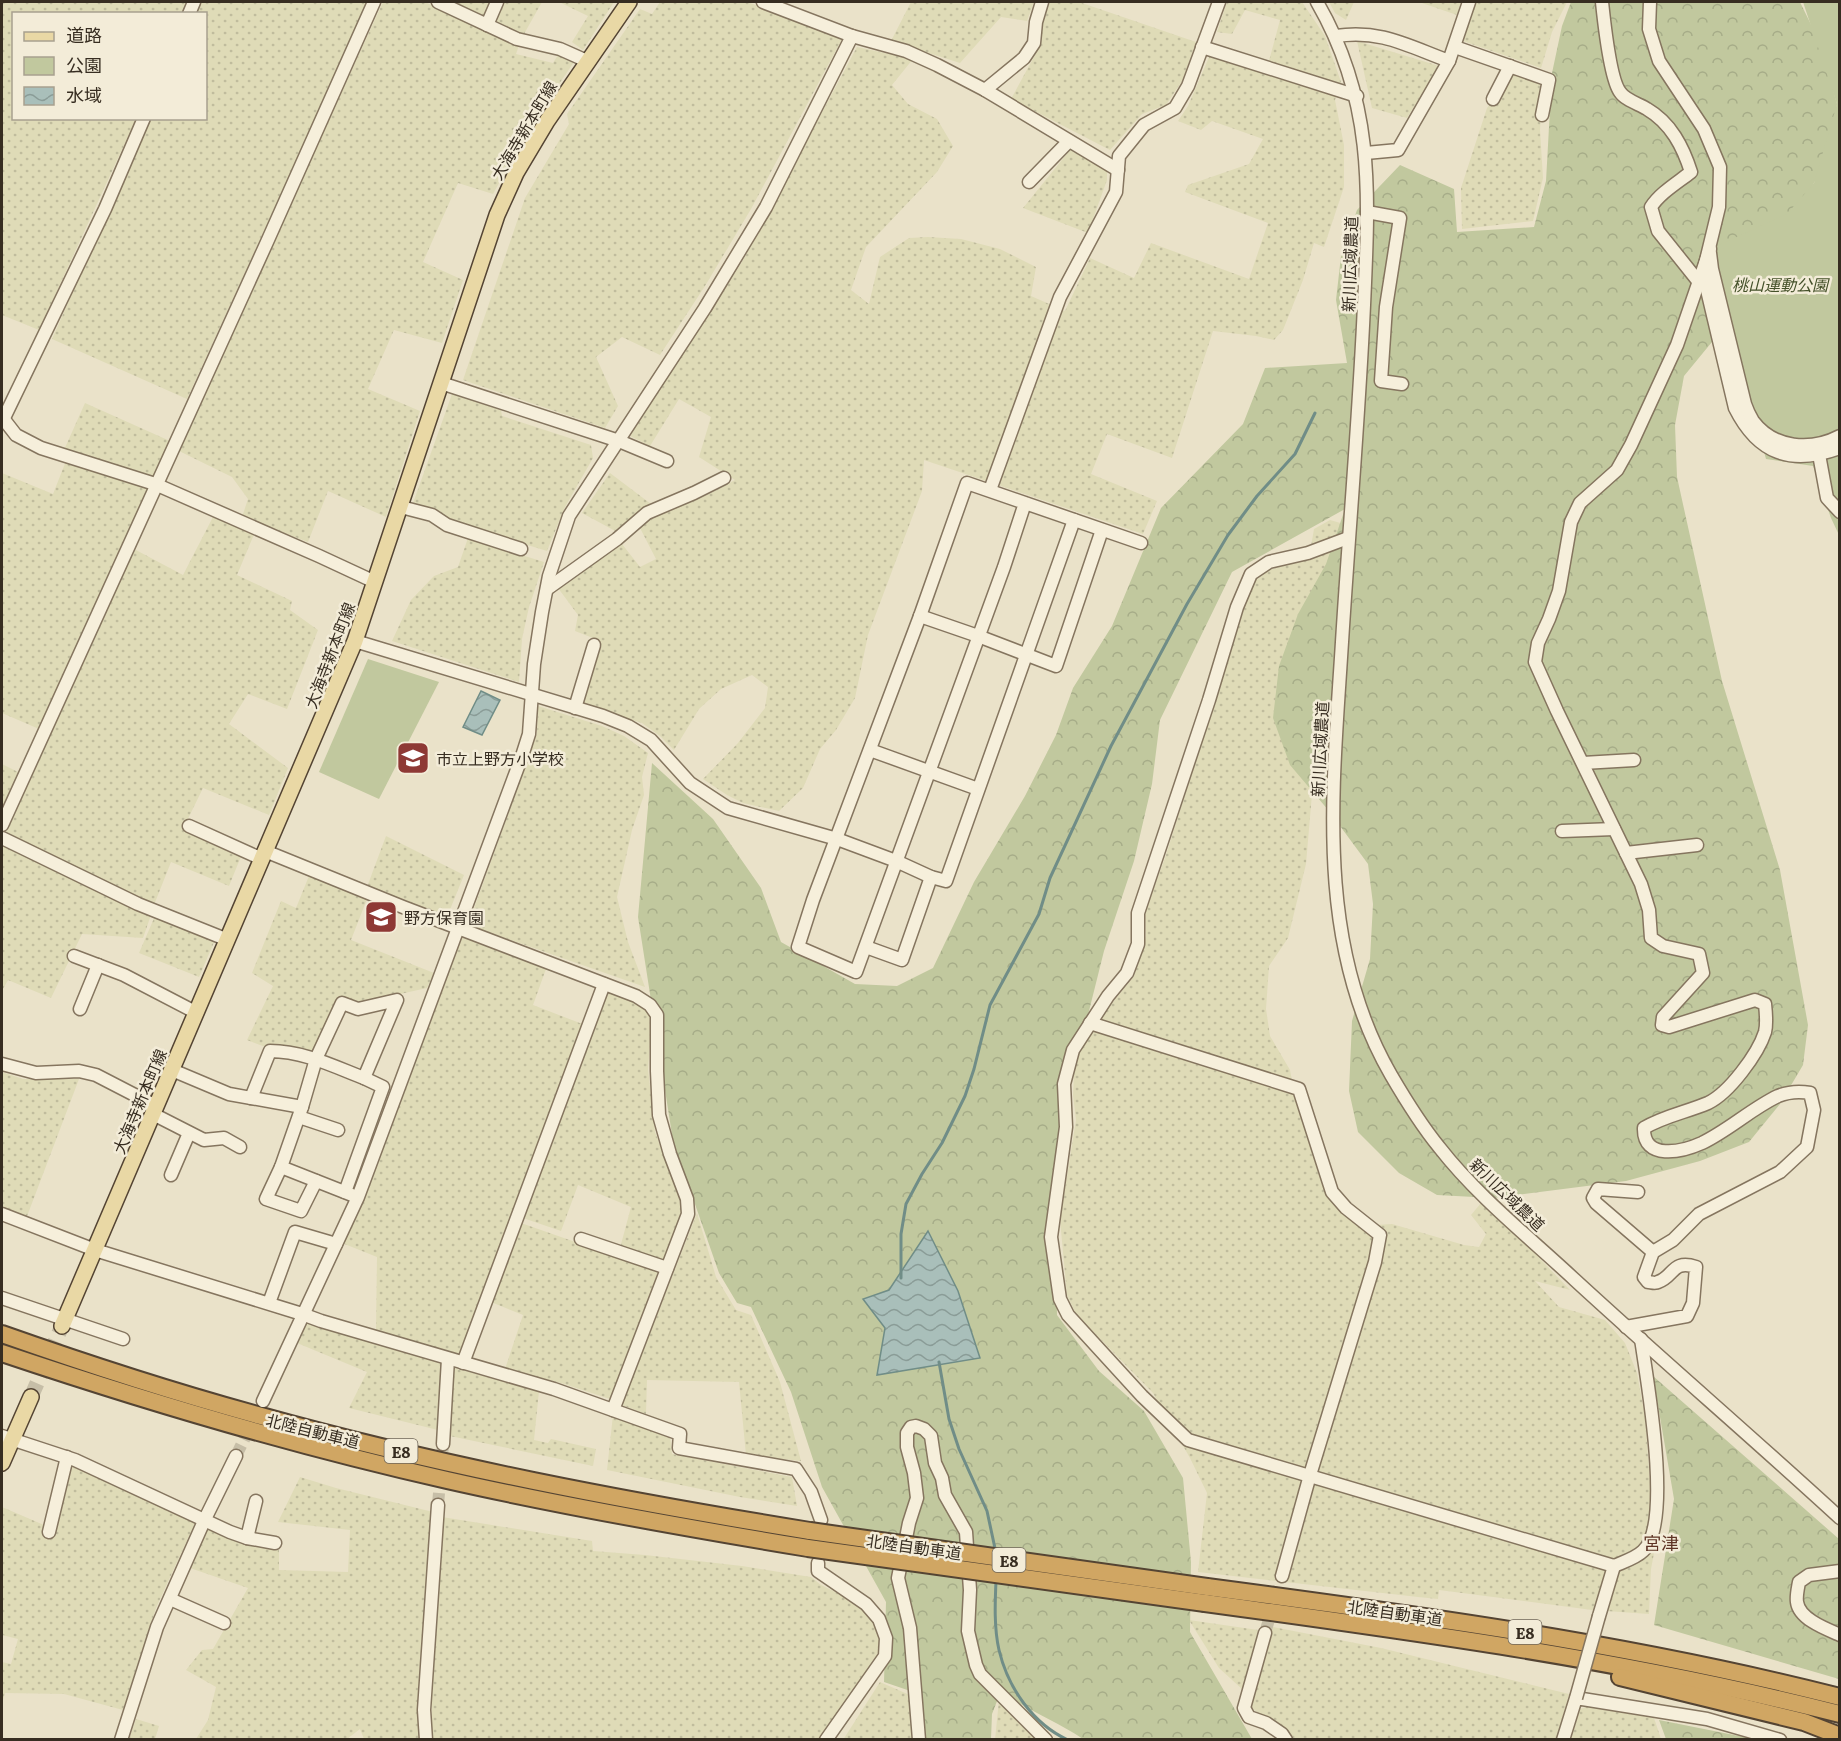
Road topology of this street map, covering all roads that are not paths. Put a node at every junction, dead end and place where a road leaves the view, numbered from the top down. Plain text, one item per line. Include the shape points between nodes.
1 (374, 2) edge
2 (438, 2) edge
3 (498, 2) edge
4 (629, 2) edge
5 (764, 2) edge
6 (1042, 2) edge
7 (1219, 2) edge
8 (1317, 2) edge
9 (1469, 2) edge
10 (1602, 2) edge
11 (1650, 2) edge
12 (487, 25) junction
13 (852, 36) junction
14 (1336, 36) junction
15 (1455, 46) junction
16 (1202, 47) junction
17 (587, 61) junction
18 (1449, 61) junction
19 (1510, 66) junction
20 (985, 90) junction
21 (1357, 96) junction
22 (1493, 99) dead end
23 (1542, 115) dead end
24 (143, 120) edge
25 (1069, 141) junction
26 (1366, 153) junction
27 (1118, 170) junction
28 (1029, 182) dead end
29 (1367, 212) junction
30 (1710, 249) junction
31 (1698, 281) junction
32 (441, 383) junction
33 (1401, 384) dead end
34 (3, 418) edge
35 (1839, 436) edge
36 (619, 441) junction
37 (1839, 448) edge
38 (1818, 450) junction
39 (667, 461) dead end
40 (724, 478) dead end
41 (156, 484) junction
42 (990, 490) junction
43 (1025, 503) junction
44 (401, 507) junction
45 (1839, 512) edge
46 (1074, 520) junction
47 (1102, 530) junction
48 (1348, 538) junction
49 (1141, 543) dead end
50 (521, 549) dead end
51 (375, 582) junction
52 (547, 589) junction
53 (920, 616) junction
54 (978, 636) junction
55 (355, 642) junction
56 (594, 645) dead end
57 (1026, 655) junction
58 (532, 696) junction
59 (575, 708) junction
60 (870, 750) junction
61 (1634, 760) dead end
62 (1583, 763) junction
63 (929, 773) junction
64 (978, 789) junction
65 (2, 825) edge
66 (189, 826) dead end
67 (1614, 829) junction
68 (1562, 831) dead end
69 (2, 838) edge
70 (837, 840) junction
71 (1697, 845) dead end
72 (1626, 853) junction
73 (264, 855) junction
74 (896, 861) junction
75 (931, 877) junction
76 (458, 929) junction
77 (228, 940) junction
78 (866, 947) junction
79 (74, 956) dead end
80 (98, 964) junction
81 (604, 984) junction
82 (80, 1009) dead end
83 (196, 1013) junction
84 (1090, 1023) junction
85 (316, 1059) junction
86 (2, 1065) edge
87 (172, 1070) junction
88 (364, 1078) junction
89 (251, 1098) junction
90 (154, 1110) junction
91 (300, 1112) junction
92 (338, 1131) dead end
93 (189, 1133) junction
94 (240, 1147) dead end
95 (281, 1167) junction
96 (171, 1175) dead end
97 (316, 1181) junction
98 (345, 1192) junction
99 (1638, 1192) dead end
100 (358, 1197) junction
101 (2, 1214) edge
102 (581, 1239) dead end
103 (336, 1244) junction
104 (95, 1250) junction
105 (1653, 1252) junction
106 (667, 1268) junction
107 (2, 1298) edge
108 (269, 1303) junction
109 (302, 1314) junction
110 (64, 1323) junction
111 (1626, 1326) junction
112 (2, 1334) edge
113 (123, 1339) dead end
114 (1641, 1340) junction
115 (2, 1353) edge
116 (448, 1359) junction
117 (463, 1363) junction
118 (31, 1397) tunnel mouth
119 (263, 1401) dead end
120 (613, 1410) junction
121 (7, 1438) edge
122 (443, 1444) tunnel mouth
123 (236, 1456) tunnel mouth
124 (67, 1457) junction
125 (2, 1463) edge
126 (1310, 1475) junction
127 (256, 1501) dead end
128 (438, 1505) tunnel mouth
129 (1839, 1518) edge
130 (204, 1521) junction
131 (50, 1532) dead end
132 (813, 1533) junction
133 (247, 1538) junction
134 (275, 1543) dead end
135 (818, 1563) dead end
136 (1614, 1566) junction
137 (1839, 1571) edge
138 (1282, 1576) tunnel mouth
139 (1206, 1595) junction
140 (170, 1599) junction
141 (1322, 1619) junction
142 (224, 1623) dead end
143 (1265, 1633) tunnel mouth
144 (1839, 1635) edge
145 (1839, 1697) edge
146 (1576, 1698) junction
147 (1839, 1714) edge
148 (1839, 1736) edge
149 (122, 1740) edge
150 (426, 1740) edge
151 (826, 1740) edge
152 (919, 1740) edge
153 (1046, 1740) edge
154 (1286, 1740) edge
155 (1563, 1740) edge
156 (1780, 1740) edge

1 - 41 street
2 - 12 street
3 - 12 street
4 - 17 main road, 大海寺新本町線
5 - 13 street
6 - 20 street via 1029,51
7 - 16 street
8 - 14 street, 新川広域農道
9 - 15 street
10 - 31 street via 1614,79 1620,94 1650,110 1684,150 1691,172 1651,207 1658,231
11 - 30 street via 1649,29 1659,61 1704,129 1720,167 1719,207
12 - 17 street via 516,39 560,49
13 - 20 street via 906,51
13 - 36 street via 766,207
14 - 18 street via 1380,35
14 - 21 street, 新川広域農道
15 - 18 street
15 - 19 street
16 - 21 street
16 - 27 street via 1175,108 1144,125 1119,156
17 - 32 main road, 大海寺新本町線 via 511,184
18 - 26 street via 1398,150
19 - 22 street
19 - 23 street via 1549,80
20 - 25 street
21 - 26 street, 新川広域農道
24 - 34 street via 105,209
25 - 27 street
25 - 28 street
26 - 29 street, 新川広域農道
27 - 42 street via 1116,192 1060,297
29 - 33 street via 1400,218 1386,307 1381,381
29 - 48 street, 新川広域農道 via 1362,350
30 - 31 street
30 - 38 street via 1744,404 1753,421 1782,444
31 - 62 street via 1677,345 1631,446 1617,470 1580,503 1571,522 1559,591 1538,643 1535,662
32 - 36 street
32 - 44 main road, 大海寺新本町線
34 - 41 street via 16,435 41,448
35 - 38 street
36 - 39 street
36 - 52 street via 569,516
37 - 38 street
38 - 45 street via 1827,498
40 - 52 street via 647,513
41 - 51 street
41 - 65 street
42 - 43 street
42 - 53 street via 967,483
43 - 46 street
43 - 54 street
44 - 50 street
44 - 51 main road, 大海寺新本町線
46 - 47 street
46 - 57 street
47 - 49 street
47 - 57 street via 1056,666
48 - 84 street via 1269,562 1251,574 1138,913 1138,944 1127,973
48 - 111 street, 新川広域農道 via 1332,819 1342,940 1362,1015 1390,1073 1437,1146 1479,1192
51 - 55 main road, 大海寺新本町線
52 - 58 street
53 - 54 street
53 - 60 street
54 - 57 street
54 - 63 street
55 - 58 street
55 - 73 main road, 大海寺新本町線
56 - 59 street
57 - 64 street
58 - 59 street
58 - 76 street via 529,734
59 - 70 street via 628,726 651,740 690,783 728,808
60 - 63 street
60 - 70 street
61 - 62 street
62 - 67 street
63 - 64 street
63 - 74 street
64 - 75 street via 946,881
66 - 73 street
67 - 68 street
67 - 72 street
69 - 77 street via 138,904
70 - 74 street
70 - 78 street via 798,947 856,972
71 - 72 street
72 - 105 street via 1649,910 1651,938 1663,946 1699,954 1702,968 1702,973 1663,1017 1662,1025 1669,1027 1755,1000 1765,1004 1765,1031 1728,1089 1707,1103 1644,1128 1648,1146 1658,1151 1702,1143 1779,1096 1798,1091 1810,1093 1814,1110 1807,1147 1780,1172 1699,1214 1673,1240
73 - 76 street
73 - 77 main road, 大海寺新本町線
74 - 75 street
74 - 78 street
75 - 78 street via 902,960
76 - 81 street
76 - 100 street
77 - 83 main road, 大海寺新本町線
79 - 80 street
80 - 82 street
80 - 83 street
81 - 106 street via 636,996 657,1015 659,1115 687,1199 688,1214
81 - 117 street
83 - 87 main road, 大海寺新本町線
84 - 126 street via 1073,1050 1064,1084 1066,1127 1051,1237 1060,1299 1068,1315 1188,1440
84 - 126 street via 1299,1089 1332,1192 1380,1235
85 - 88 street
85 - 88 street via 342,1003 358,1009 397,1000
85 - 89 street via 270,1051
85 - 91 street
86 - 90 street via 36,1073 96,1074
87 - 89 street via 229,1094
87 - 90 main road, 大海寺新本町線
88 - 98 street via 383,1087
89 - 91 street
90 - 93 street
90 - 104 main road, 大海寺新本町線
91 - 92 street
91 - 95 street
93 - 94 street via 204,1140 224,1138
93 - 96 street
95 - 97 street
95 - 97 street via 266,1199 301,1211
97 - 98 street
98 - 100 street
99 - 105 street via 1598,1189 1593,1198
100 - 103 street
101 - 104 street
102 - 106 street
103 - 108 street via 295,1232
103 - 109 street
104 - 108 street
104 - 110 main road, 大海寺新本町線
105 - 111 street via 1644,1277 1648,1282 1658,1282 1680,1266 1696,1267 1693,1303 1687,1316
106 - 120 street
107 - 110 street
108 - 109 street
109 - 116 street
109 - 119 street
110 - 113 street
111 - 114 street, 新川広域農道
112 - 132 highway, 北陸自動車道 / E8 via 176,1392 351,1439 537,1482
114 - 129 street, 新川広域農道
114 - 136 street via 1657,1483 1654,1530 1643,1551
115 - 132 highway, 北陸自動車道 / E8 via 169,1407 345,1456 535,1499 720,1533
116 - 117 street
116 - 122 street
117 - 120 street
118 - 121 main road
120 - 132 street via 680,1434 679,1448 796,1469 811,1492
121 - 124 street
121 - 125 main road
123 - 130 street
124 - 130 street
124 - 131 street
126 - 136 street
126 - 138 street
127 - 133 street
128 - 150 street via 424,1710
130 - 133 street
130 - 140 street
132 - 139 highway, 北陸自動車道 / E8, bridge
133 - 134 street
135 - 151 street via 818,1571 879,1618 886,1638 885,1656
136 - 146 street, bridge
137 - 144 street via 1809,1575 1799,1582 1797,1602 1800,1612
139 - 141 highway, 北陸自動車道 / E8
139 - 145 highway, 北陸自動車道 / E8 via 1512,1629 1675,1659
140 - 142 street
140 - 149 street via 157,1627
141 - 147 highway, 北陸自動車道 / E8 via 1585,1659
141 - 148 highway via 1602,1672 1804,1722
143 - 154 street via 1244,1708 1249,1717 1266,1723
146 - 155 street
146 - 156 street via 1707,1719
152 - 153 street via 910,1628 898,1578 917,1498 907,1448 907,1433 916,1426 931,1436 945,1495 966,1532 968,1631 976,1665 980,1674

